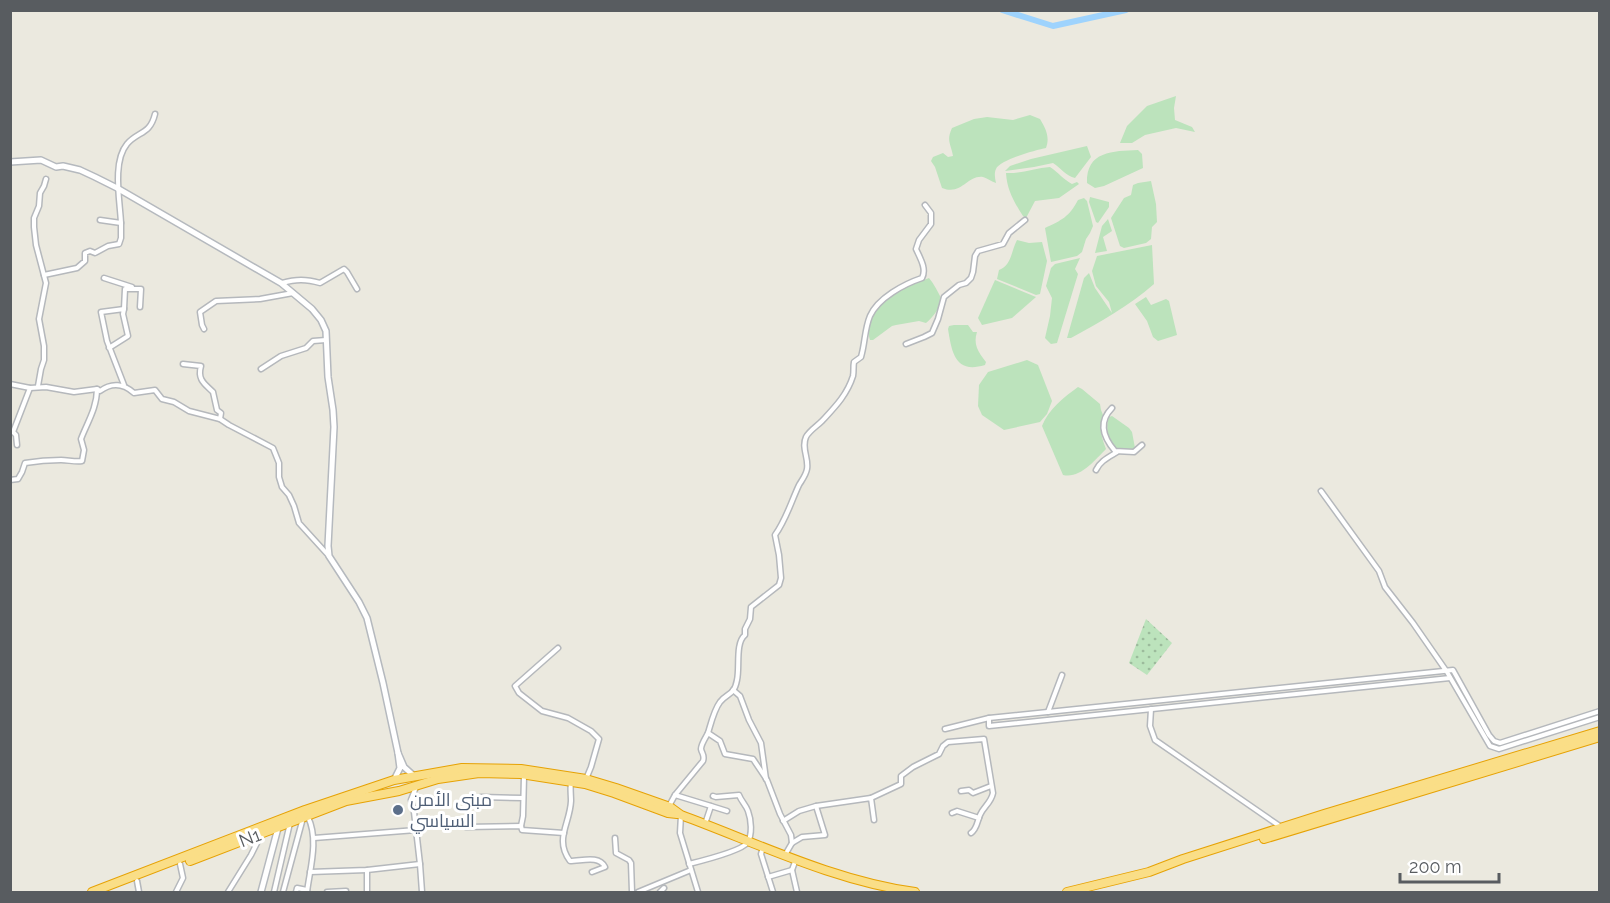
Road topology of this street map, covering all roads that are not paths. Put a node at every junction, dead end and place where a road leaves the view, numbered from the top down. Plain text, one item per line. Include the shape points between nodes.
1 (155, 114) dead end
2 (10, 162) edge
3 (45, 179) dead end
4 (117, 188) junction
5 (925, 205) dead end
6 (100, 220) dead end
7 (1025, 220) dead end
8 (121, 223) junction
9 (44, 274) junction
10 (104, 278) dead end
11 (281, 283) junction
12 (139, 288) junction
13 (357, 289) dead end
14 (293, 293) junction
15 (140, 307) dead end
16 (124, 309) junction
17 (204, 329) dead end
18 (327, 340) junction
19 (906, 344) dead end
20 (110, 348) junction
21 (183, 364) dead end
22 (261, 369) dead end
23 (10, 384) edge
24 (38, 386) junction
25 (124, 386) junction
26 (30, 388) junction
27 (97, 389) junction
28 (1113, 408) dead end
29 (220, 419) junction
30 (17, 445) dead end
31 (1142, 445) dead end
32 (1118, 452) junction
33 (19, 461) dead end
34 (24, 463) junction
35 (1096, 470) dead end
36 (10, 480) edge
37 (1321, 491) dead end
38 (329, 556) junction
39 (558, 648) dead end
40 (1447, 672) junction
41 (1062, 675) dead end
42 (1450, 678) junction
43 (734, 690) junction
44 (1151, 709) junction
45 (1599, 711) edge
46 (1048, 712) junction
47 (1599, 717) edge
48 (989, 718) junction
49 (945, 729) dead end
50 (1599, 730) edge
51 (708, 733) junction
52 (1599, 737) edge
53 (398, 753) junction
54 (524, 774) junction
55 (414, 776) junction
56 (586, 779) junction
57 (766, 779) junction
58 (394, 780) junction
59 (571, 781) junction
60 (417, 786) junction
61 (991, 786) junction
62 (961, 791) dead end
63 (402, 794) junction
64 (675, 795) junction
65 (713, 796) dead end
66 (481, 797) dead end
67 (523, 798) junction
68 (871, 798) junction
69 (711, 806) junction
70 (816, 806) junction
71 (669, 807) junction
72 (727, 811) dead end
73 (414, 812) junction
74 (952, 813) dead end
75 (681, 815) junction
76 (305, 817) junction
77 (979, 818) junction
78 (874, 820) dead end
79 (783, 821) junction
80 (291, 822) junction
81 (705, 824) junction
82 (521, 826) junction
83 (466, 827) dead end
84 (278, 828) junction
85 (1282, 828) junction
86 (416, 830) junction
87 (564, 833) junction
88 (971, 833) dead end
89 (261, 834) junction
90 (314, 838) junction
91 (615, 838) dead end
92 (749, 841) junction
93 (792, 843) junction
94 (763, 846) junction
95 (786, 855) junction
96 (796, 859) junction
97 (180, 864) junction
98 (420, 864) junction
99 (689, 864) junction
100 (1161, 868) junction
101 (367, 870) junction
102 (691, 870) junction
103 (792, 870) junction
104 (592, 872) dead end
105 (310, 873) junction
106 (768, 877) junction
107 (136, 881) junction
108 (307, 891) edge
109 (1078, 891) edge
110 (92, 892) edge
111 (106, 892) edge
112 (139, 892) edge
113 (176, 892) edge
114 (228, 892) edge
115 (261, 892) edge
116 (274, 892) edge
117 (283, 892) edge
118 (296, 892) edge
119 (327, 892) edge
120 (346, 892) edge
121 (367, 892) edge
122 (422, 892) edge
123 (632, 892) edge
124 (638, 892) edge
125 (698, 892) edge
126 (773, 892) edge
127 (797, 892) edge
128 (915, 892) edge
129 (1068, 892) edge

1 - 4 street via 153,124 125,147
2 - 4 street via 41,160 80,170
3 - 9 street via 34,218
4 - 8 street
4 - 11 street
5 - 43 street via 931,224 916,249 924,270 922,278 883,300 871,313 861,357 854,362 844,397 807,436 807,472 776,535 779,585 751,607 745,635 740,638
6 - 8 street
7 - 19 street via 1009,233 1003,244 978,252 970,278 944,297 932,333
8 - 9 street via 119,244 85,253 85,261 77,268
9 - 24 street via 46,283 39,318 44,360
10 - 12 street
11 - 13 street via 306,279 320,283 344,269
11 - 14 street
12 - 15 street
12 - 16 street via 125,289
14 - 17 street via 216,301 200,312
14 - 18 street via 321,320
16 - 20 street via 128,336
16 - 20 street via 101,312
18 - 22 street via 313,341
18 - 38 street via 334,428
20 - 25 street
21 - 29 street via 201,366 200,377 213,392
23 - 26 street
24 - 26 street
24 - 27 street via 74,393
25 - 27 street
25 - 29 street via 134,393 155,390 162,399
26 - 30 street via 13,432
27 - 34 street via 81,439 82,461
28 - 32 street via 1103,422 1107,440
29 - 38 street via 273,448 282,487 292,500 299,523
31 - 32 street via 1134,452
32 - 35 street
33 - 34 street
34 - 36 street via 18,479
37 - 40 street
38 - 53 street via 367,618
39 - 56 street via 515,686 542,711 568,718 599,739
40 - 42 street
40 - 45 street via 1453,670 1458,676 1489,736 1500,743
40 - 46 street
41 - 46 street
42 - 44 street
42 - 47 street via 1490,746 1499,749
43 - 51 street via 720,702
43 - 57 street via 761,743
44 - 48 street via 989,726
44 - 85 street via 1150,726 1155,740
46 - 48 street
48 - 49 street
50 - 85 highway
51 - 57 street via 720,741 725,754 753,759
51 - 64 street via 701,749 703,761
52 - 100 highway
53 - 55 street
53 - 58 street via 400,768
54 - 59 highway, N1
54 - 60 highway, N1 via 479,773
54 - 67 street
55 - 56 highway, N1 via 462,768 496,768
55 - 58 highway, N1
55 - 60 highway via 421,780
56 - 71 highway, N1
57 - 79 street
58 - 63 highway via 392,790
58 - 110 highway, N1
59 - 75 highway, N1
59 - 87 street
60 - 63 highway, N1
60 - 73 street via 411,800
61 - 62 street via 973,793
61 - 68 street via 984,739 966,740 948,742 939,754 901,776 901,784
61 - 77 street via 991,800
63 - 73 street
63 - 76 highway, N1 / N1 via 346,801
64 - 69 street
64 - 71 street
65 - 92 street via 739,795 748,810
66 - 67 street
67 - 82 street
68 - 70 street
68 - 78 street
69 - 72 street
69 - 81 street
70 - 79 street
70 - 93 street via 825,835 802,837
71 - 75 highway, N1
73 - 86 street
74 - 77 street
75 - 81 highway, N1
75 - 99 street via 680,833
76 - 80 highway, N1 / N1
76 - 90 street via 312,825
76 - 117 street
77 - 88 street
79 - 93 street
80 - 84 highway, N1 / N1
80 - 116 street
81 - 92 highway, N1
82 - 83 street
82 - 87 street via 522,830
84 - 89 highway, N1 / N1
84 - 115 street
85 - 100 highway
86 - 90 street
86 - 98 street
87 - 104 street via 563,852 570,861 593,859 604,863 605,867
89 - 97 highway, N1 / N1
89 - 114 street
90 - 105 street
91 - 123 street via 616,854 631,863
92 - 94 highway, N1
92 - 99 street via 741,848
93 - 95 street
94 - 95 highway, N1
94 - 106 street via 761,854
95 - 96 highway, N1
96 - 103 street
96 - 128 highway, N1 via 846,877
97 - 107 highway, N1 / N1
97 - 113 street via 183,878
98 - 101 street
98 - 122 street
99 - 102 street
100 - 109 highway
101 - 105 street
101 - 121 street
102 - 124 street
102 - 125 street
103 - 106 street
103 - 127 street
105 - 108 street
106 - 126 street
107 - 111 highway, N1 / N1
107 - 112 street
108 - 118 street via 297,888
109 - 129 highway
119 - 120 street

